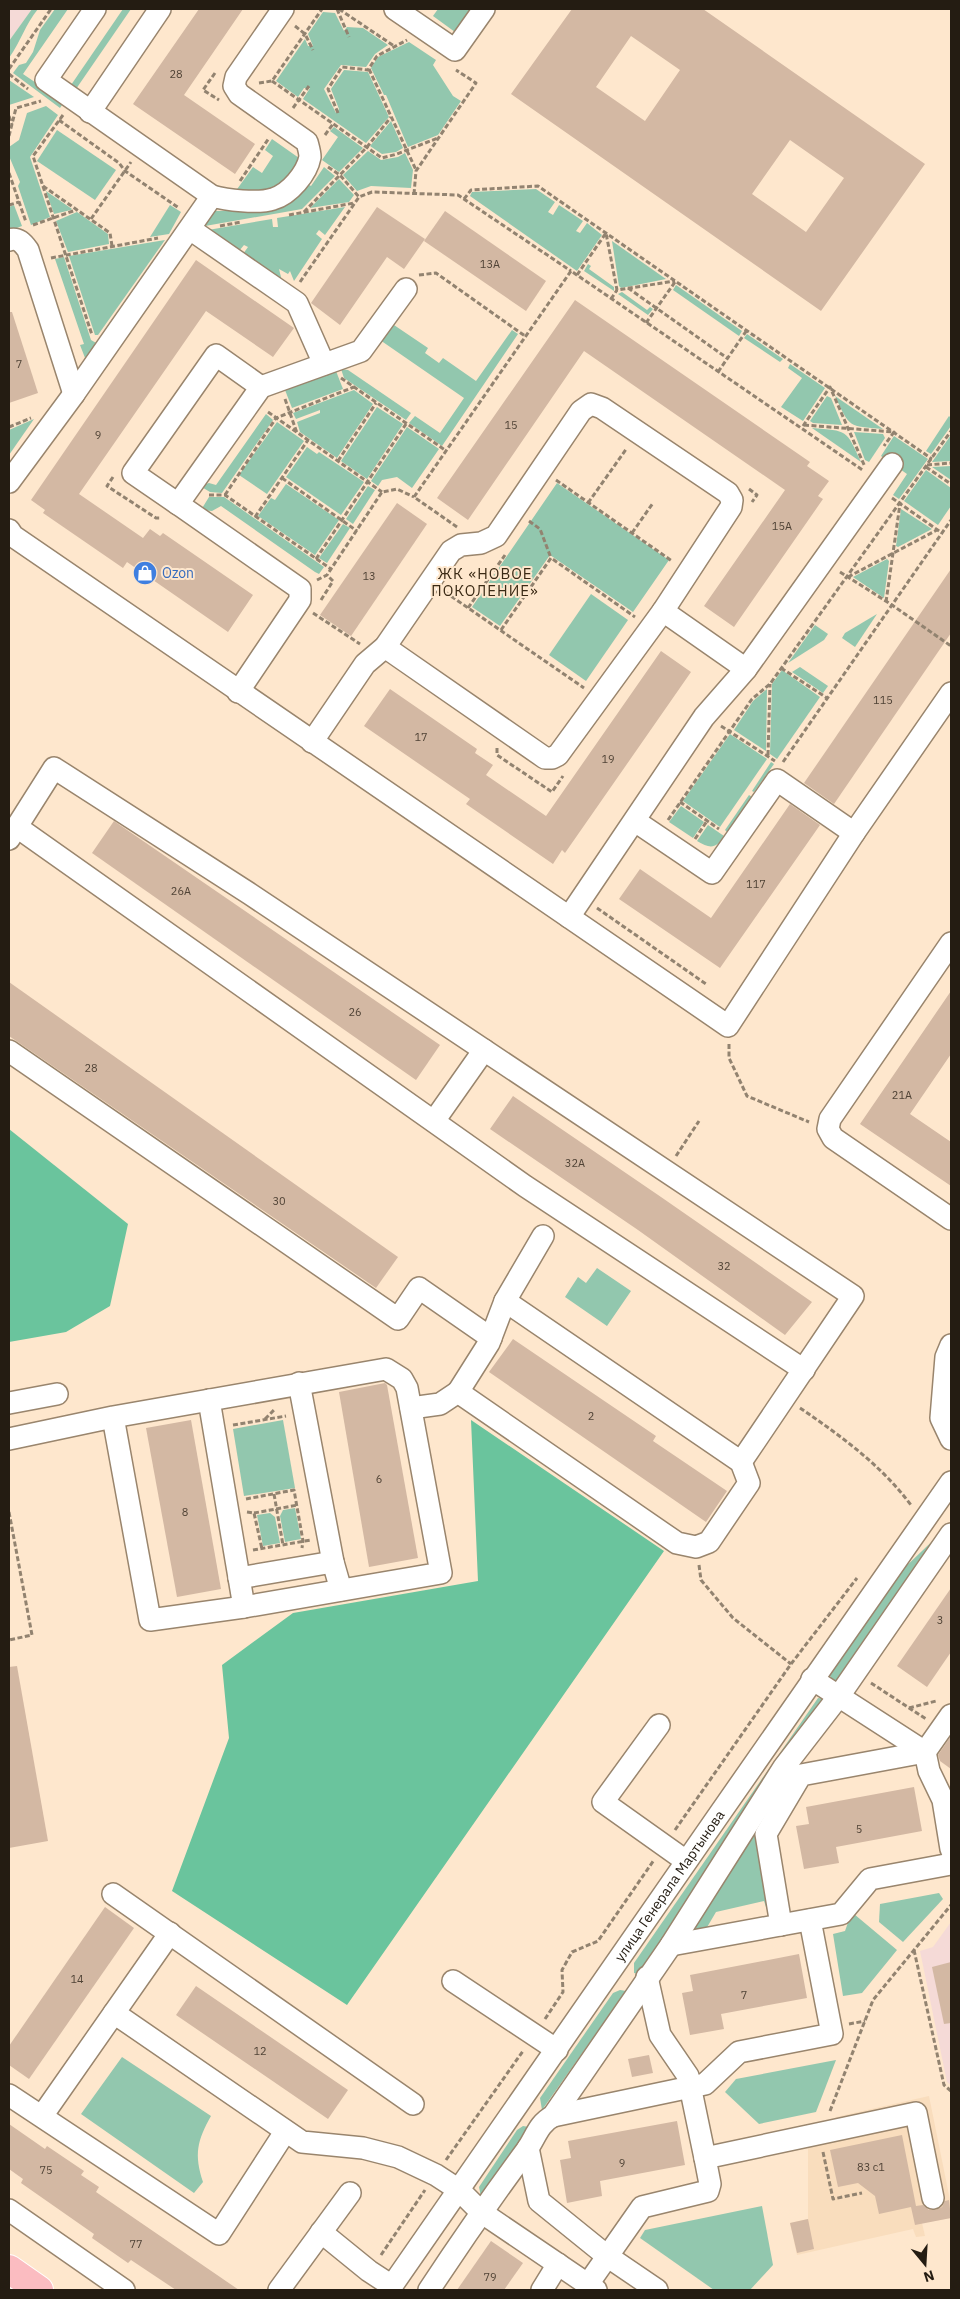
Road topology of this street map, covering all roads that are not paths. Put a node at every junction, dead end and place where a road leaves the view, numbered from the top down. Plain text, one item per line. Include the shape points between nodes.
1 (95, 9) edge
2 (160, 9) edge
3 (283, 9) edge
4 (395, 9) edge
5 (484, 9) edge
6 (90, 112) junction
7 (219, 198) junction
8 (187, 221) junction
9 (9, 240) edge
10 (411, 282) road end
11 (329, 362) junction
12 (263, 389) junction
13 (74, 394) junction
14 (882, 458) road end
15 (9, 482) edge
16 (172, 510) junction
17 (9, 530) edge
18 (664, 611) junction
19 (381, 651) junction
20 (746, 669) junction
21 (238, 692) junction
22 (951, 693) edge
23 (312, 742) junction
24 (635, 821) junction
25 (13, 833) edge
26 (854, 833) junction
27 (569, 917) junction
28 (949, 953) edge
29 (484, 1050) junction
30 (9, 1051) edge
31 (434, 1121) junction
32 (951, 1219) edge
33 (543, 1236) dead end
34 (505, 1301) junction
35 (491, 1338) junction
36 (951, 1345) edge
37 (804, 1370) junction
38 (299, 1383) junction
39 (458, 1392) junction
40 (57, 1394) dead end
41 (209, 1400) junction
42 (9, 1403) edge
43 (411, 1408) junction
44 (113, 1417) junction
45 (9, 1438) edge
46 (951, 1439) edge
47 (741, 1462) junction
48 (951, 1482) edge
49 (951, 1534) edge
50 (333, 1562) junction
51 (239, 1578) junction
52 (341, 1590) junction
53 (244, 1607) junction
54 (812, 1679) junction
55 (839, 1696) junction
56 (945, 1714) edge
57 (659, 1725) dead end
58 (925, 1752) junction
59 (775, 1800) junction
60 (951, 1849) edge
61 (686, 1861) junction
62 (951, 1864) edge
63 (113, 1894) dead end
64 (810, 1920) junction
65 (781, 1925) junction
66 (170, 1933) junction
67 (671, 1945) junction
68 (613, 1968) junction
69 (453, 1981) dead end
70 (643, 1983) junction
71 (114, 2013) junction
72 (557, 2050) junction
73 (691, 2088) junction
74 (9, 2094) edge
75 (518, 2103) junction
76 (413, 2104) dead end
77 (42, 2116) junction
78 (548, 2118) junction
79 (285, 2132) junction
80 (528, 2148) junction
81 (705, 2158) junction
82 (459, 2190) junction
83 (350, 2193) dead end
84 (933, 2198) dead end
85 (9, 2210) edge
86 (481, 2212) junction
87 (321, 2232) junction
88 (607, 2256) junction
89 (558, 2264) junction
90 (9, 2269) edge
91 (592, 2287) edge
92 (390, 2288) edge
93 (39, 2290) edge
94 (124, 2290) edge
95 (279, 2290) edge
96 (429, 2290) edge
97 (542, 2290) edge
98 (657, 2290) edge

1 - 6 street via 46,80
2 - 6 street
3 - 7 street via 236,77 234,86 238,94 307,142 310,155 306,168 290,190 273,200
4 - 5 street via 455,50
6 - 7 street
7 - 8 street
8 - 11 street via 297,303
8 - 13 street
9 - 13 street via 13,238 23,242 28,250
10 - 11 street via 361,350
11 - 12 street
12 - 16 street
12 - 16 street via 216,356 210,363 133,472
13 - 15 street
14 - 20 street via 822,560
16 - 21 street via 300,589 300,600
17 - 21 street via 12,536
18 - 19 street via 601,699 558,755 552,758 545,758
18 - 19 street via 731,507 732,500 728,493 602,408 591,404 581,411 496,536 481,543 461,545 451,551
18 - 20 street
19 - 23 street via 364,664
20 - 24 street via 704,717
21 - 23 street
22 - 26 street
23 - 27 street
24 - 26 street via 712,873 777,780
24 - 27 street
25 - 29 street via 54,768
25 - 31 street
26 - 27 street via 728,1026
28 - 32 street via 830,1119 828,1130 833,1138
29 - 31 street
29 - 37 street via 853,1296
30 - 35 street via 398,1319 419,1288
31 - 37 street via 525,1186
33 - 34 street
34 - 35 street
34 - 47 street
35 - 39 street
36 - 46 street via 946,1357 941,1418
37 - 47 street
38 - 41 street
38 - 43 street via 386,1369 402,1379
38 - 50 street
39 - 43 street via 440,1404
39 - 47 street via 677,1543 696,1547 709,1542 749,1483
40 - 42 street
41 - 44 street
41 - 51 street
43 - 52 street via 441,1573
44 - 45 street
44 - 53 street via 150,1620
48 - 54 street, улица Генерала Мартынова
49 - 55 street
50 - 51 street
50 - 52 street
51 - 53 street
52 - 53 street
54 - 55 street
54 - 61 street, улица Генерала Мартынова
55 - 58 street
55 - 59 street via 784,1767
56 - 58 street
57 - 61 street via 603,1802
58 - 59 street via 801,1775
58 - 60 street via 929,1770 943,1800
59 - 65 street via 766,1834
59 - 67 street
61 - 68 street, улица Генерала Мартынова
62 - 64 street via 870,1879 841,1914
63 - 66 street
64 - 65 street
64 - 73 street via 832,2034 739,2052 705,2084
65 - 67 street
66 - 71 street
66 - 76 street
67 - 70 street
68 - 70 street
68 - 72 street, улица Генерала Мартынова
69 - 72 street
70 - 73 street via 660,2035 688,2076
70 - 78 street
71 - 77 street
71 - 79 street
72 - 75 street, улица Генерала Мартынова
73 - 78 street
73 - 81 street
74 - 77 street
75 - 78 street
75 - 82 street, улица Генерала Мартынова
77 - 79 street via 218,2234
78 - 80 street
79 - 82 street via 302,2142 363,2148 398,2157
80 - 86 street
80 - 88 street via 539,2202
81 - 84 street via 916,2113
81 - 88 street via 710,2184 708,2191 642,2207
82 - 86 street
82 - 92 street, улица Генерала Мартынова
83 - 87 street
85 - 94 street
86 - 89 street
86 - 96 street
87 - 92 street
87 - 95 street
88 - 91 street
88 - 98 street
89 - 91 street
89 - 97 street
90 - 93 main road

